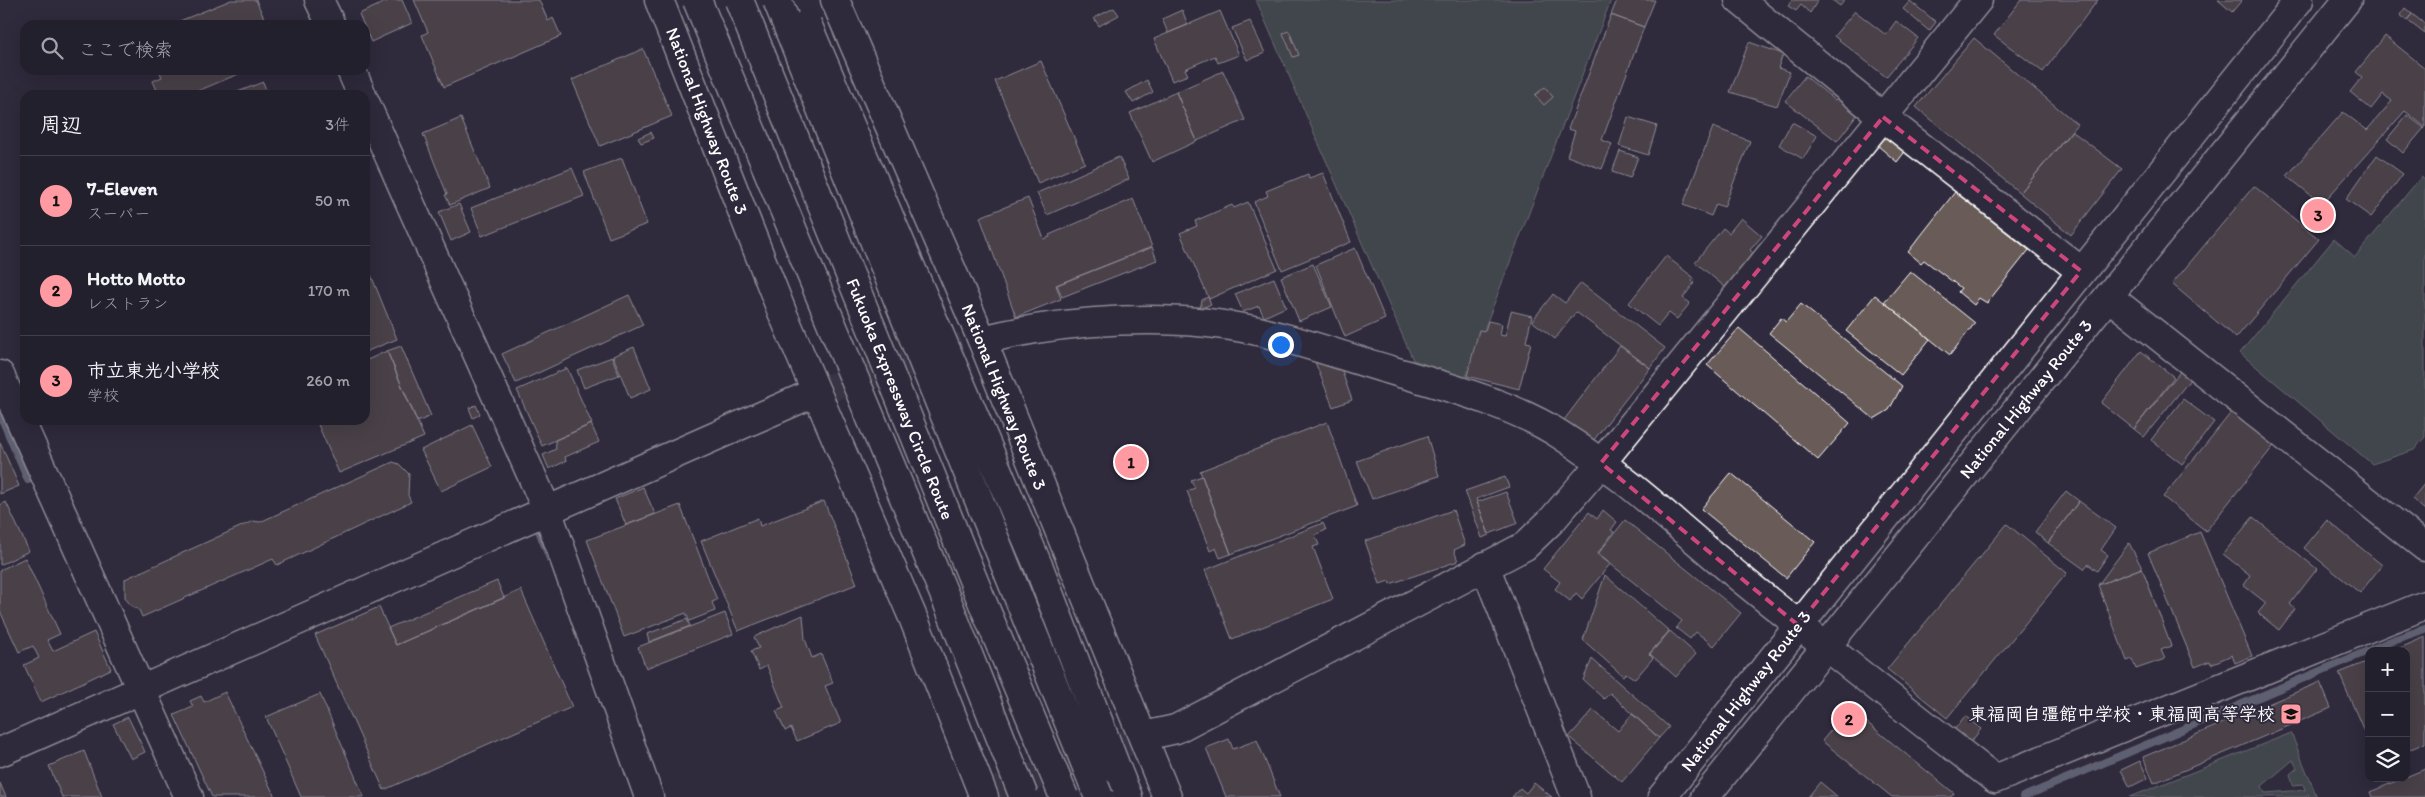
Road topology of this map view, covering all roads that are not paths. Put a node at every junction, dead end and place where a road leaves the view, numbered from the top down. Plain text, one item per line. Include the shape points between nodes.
1 (319, 0) edge
2 (659, 0) edge
3 (698, 0) edge
4 (739, 0) edge
5 (777, 0) edge
6 (797, 0) edge
7 (835, 0) edge
8 (1739, 0) edge
9 (1978, 0) edge
10 (2299, 0) edge
11 (2347, 0) edge
12 (328, 20) edge
13 (353, 75) edge
14 (360, 90) edge
15 (370, 113) edge
16 (1883, 117) junction
17 (2081, 271) junction
18 (2110, 297) junction
19 (982, 340) junction
20 (0, 375) edge
21 (816, 392) junction
22 (20, 420) edge
23 (22, 425) edge
24 (1601, 463) junction
25 (547, 510) junction
26 (2425, 547) edge
27 (1485, 566) junction
28 (2425, 605) edge
29 (1798, 625) junction
30 (1824, 646) junction
31 (140, 691) junction
32 (1148, 744) junction
33 (0, 752) edge
34 (983, 796) edge
35 (189, 797) edge
36 (649, 797) edge
37 (1024, 797) edge
38 (1064, 797) edge
39 (1099, 797) edge
40 (1128, 797) edge
41 (1167, 797) edge
42 (1176, 797) edge
43 (1576, 797) edge
44 (1662, 797) edge
45 (1705, 797) edge

1 - 12 main road
2 - 21 main road, National Highway Route 3
3 - 37 main road, bridge via 949,606
4 - 38 main road, Fukuoka Expressway Circle Route, bridge
5 - 39 main road, Fukuoka Expressway Circle Route, bridge
6 - 40 main road, bridge via 1040,570
7 - 19 main road, National Highway Route 3
8 - 16 main road
9 - 16 main road
10 - 17 main road, National Highway Route 3
11 - 18 main road, National Highway Route 3
13 - 14 main road
15 - 25 main road
16 - 17 main road
16 - 24 main road
17 - 29 main road, National Highway Route 3
18 - 26 main road
18 - 30 main road, National Highway Route 3
19 - 24 main road via 1101,321 1174,322 1258,331 1430,382 1509,410 1558,433
19 - 32 main road, National Highway Route 3
20 - 22 main road
21 - 25 main road
21 - 34 main road, National Highway Route 3 via 914,620
23 - 31 main road
24 - 27 main road via 1525,546
24 - 29 main road
25 - 31 main road
25 - 36 main road
27 - 32 main road
27 - 43 main road
28 - 30 main road via 1995,779
29 - 30 main road
29 - 44 main road, National Highway Route 3
30 - 45 main road, National Highway Route 3
31 - 33 main road
31 - 35 main road
32 - 41 main road, National Highway Route 3
32 - 42 main road

